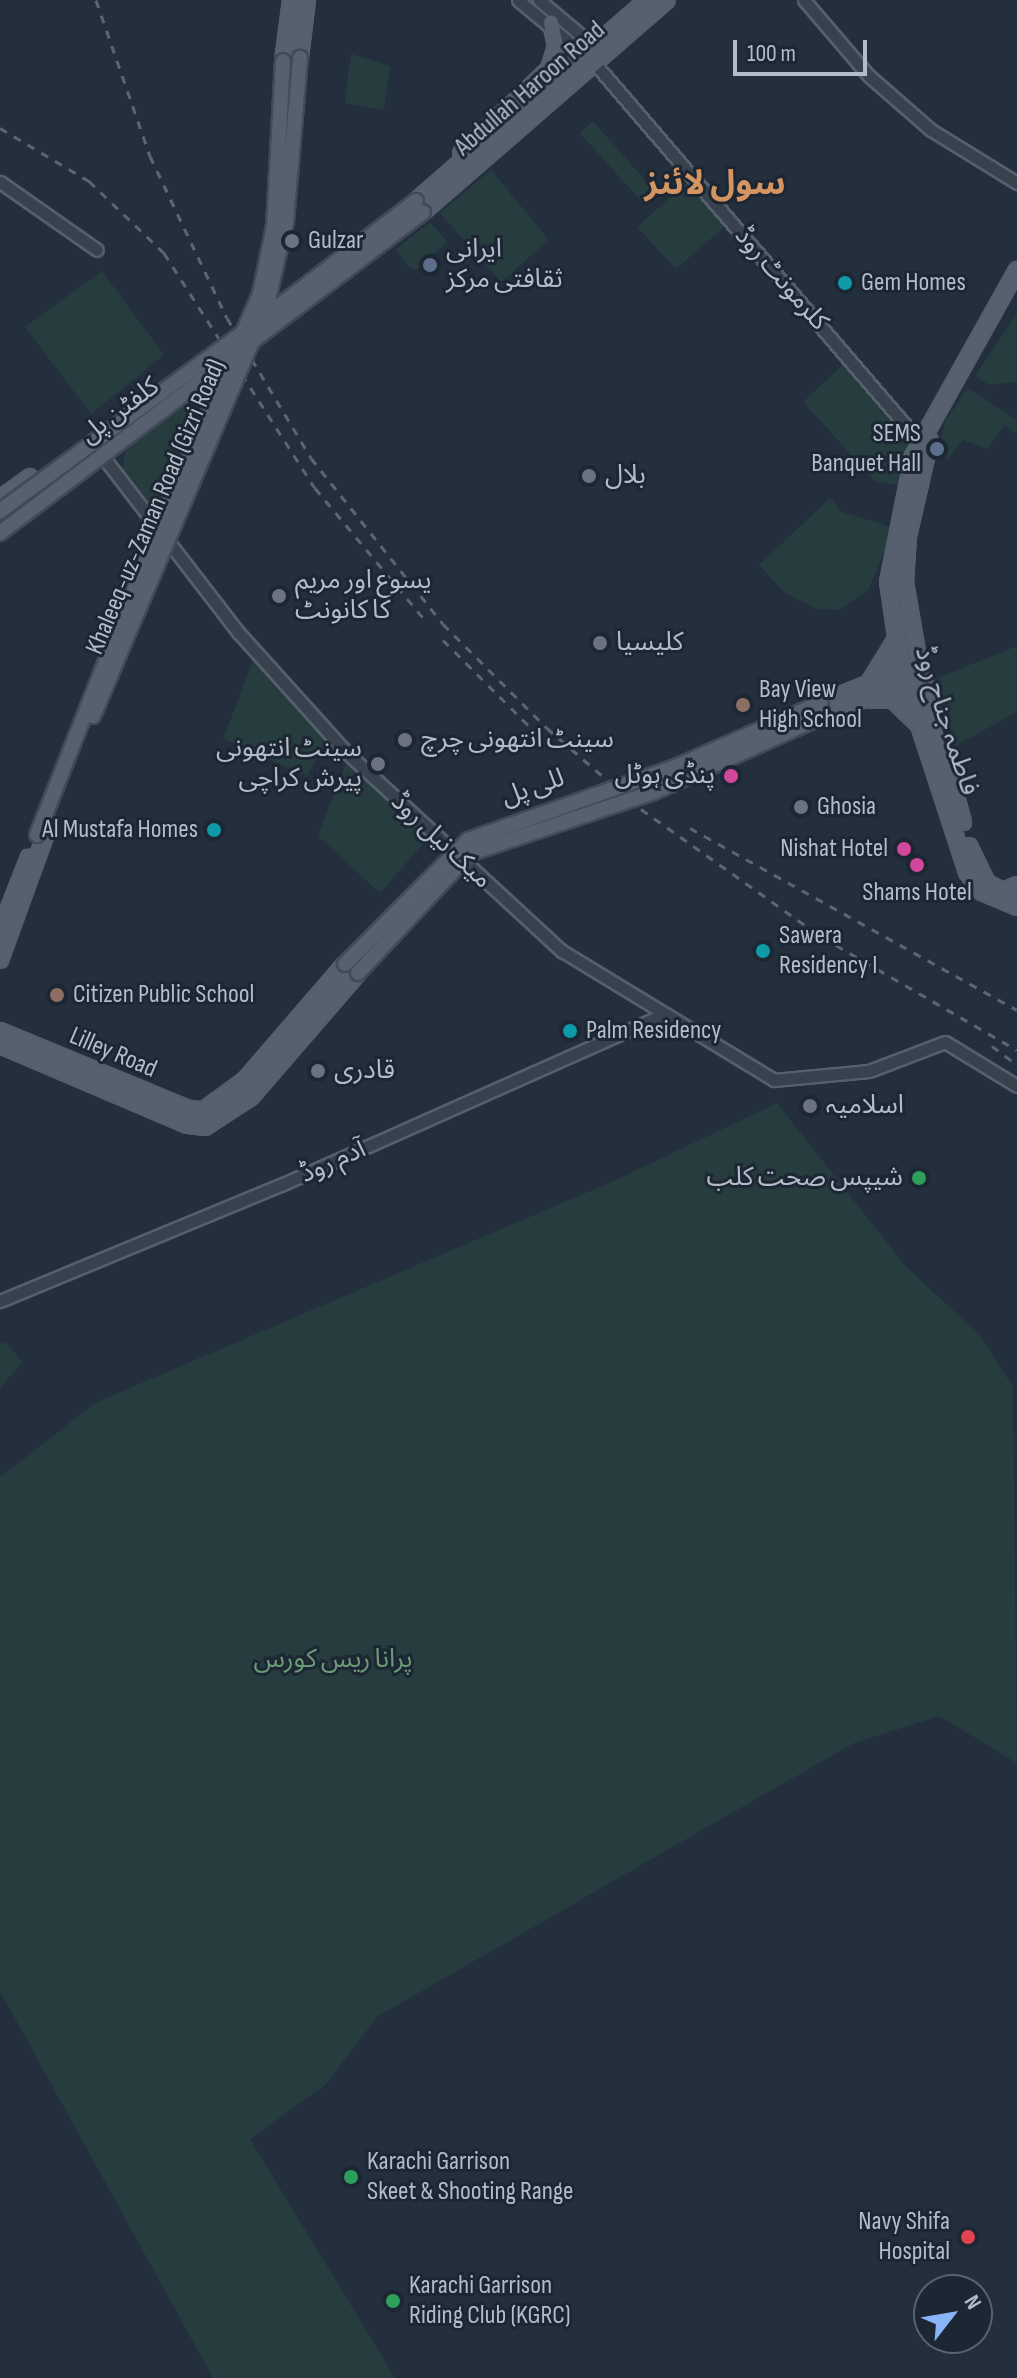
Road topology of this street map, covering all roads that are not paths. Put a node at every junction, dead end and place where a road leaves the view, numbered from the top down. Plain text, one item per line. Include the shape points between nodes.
1 (291, 0) edge
2 (307, 0) edge
3 (518, 0) edge
4 (539, 0) edge
5 (647, 0) edge
6 (667, 0) edge
7 (804, 0) edge
8 (551, 23) junction
9 (597, 59) junction
10 (0, 182) edge
11 (1017, 183) edge
12 (420, 204) junction
13 (97, 250) dead end
14 (1017, 270) edge
15 (1017, 287) edge
16 (922, 445) junction
17 (107, 462) dead end
18 (30, 477) dead end
19 (0, 499) edge
20 (0, 511) edge
21 (0, 533) edge
22 (896, 639) junction
23 (921, 669) junction
24 (903, 676) junction
25 (869, 683) junction
26 (823, 709) junction
27 (839, 709) junction
28 (924, 732) junction
29 (42, 832) junction
30 (1011, 887) edge
31 (1013, 907) edge
32 (0, 931) edge
33 (0, 960) edge
34 (662, 1015) junction
35 (0, 1031) edge
36 (0, 1045) edge
37 (1017, 1086) edge
38 (210, 1108) joint
39 (219, 1122) joint
40 (0, 1301) edge

1 - 29 main road, Khaleeq-uz-Zaman Road (Gizri Road), bridge via 274,226 260,294 163,516
2 - 29 main road, Khaleeq-uz-Zaman Road (Gizri Road), bridge via 286,222 266,309
3 - 8 street
4 - 9 street
5 - 9 main road, Abdullah Haroon Road
6 - 9 main road, Abdullah Haroon Road
7 - 11 street via 869,76 931,130
8 - 9 street
8 - 12 main road via 556,46 549,69
9 - 12 main road, Abdullah Haroon Road
9 - 16 street, کلرمونٹ روڈ
10 - 13 street
12 - 20 main road, کلفٹن پل, bridge
12 - 21 main road, کلفٹن پل, bridge
14 - 16 main road, فاطمہ جناح روڈ
15 - 16 main road, فاطمہ جناح روڈ
16 - 22 main road, فاطمہ جناح روڈ via 889,558
16 - 23 main road, فاطمہ جناح روڈ via 905,582
17 - 34 street, میک نیل روڈ via 238,632 346,752 562,951
18 - 19 main road
22 - 24 main road, فاطمہ جناح روڈ
22 - 25 main road
23 - 24 main road
23 - 30 main road, فاطمہ جناح روڈ via 977,869 993,887
24 - 25 main road
24 - 27 main road
24 - 28 main road, فاطمہ جناح روڈ
25 - 26 main road
26 - 27 main road
26 - 38 main road, للی پل, bridge via 468,840 345,964 245,1080
26 - 39 main road, للی پل, bridge via 654,792 469,854 251,1097
27 - 28 main road via 883,696
28 - 31 main road, فاطمہ جناح روڈ via 967,872 982,892
29 - 32 main road, Khaleeq-uz-Zaman Road (Gizri Road)
29 - 33 main road, Khaleeq-uz-Zaman Road (Gizri Road)
34 - 37 street, میک نیل روڈ via 774,1080 869,1071 945,1042
34 - 40 street, آدم روڈ via 311,1172
35 - 38 main road, Lilley Road via 188,1109
36 - 39 main road, Lilley Road via 188,1125

